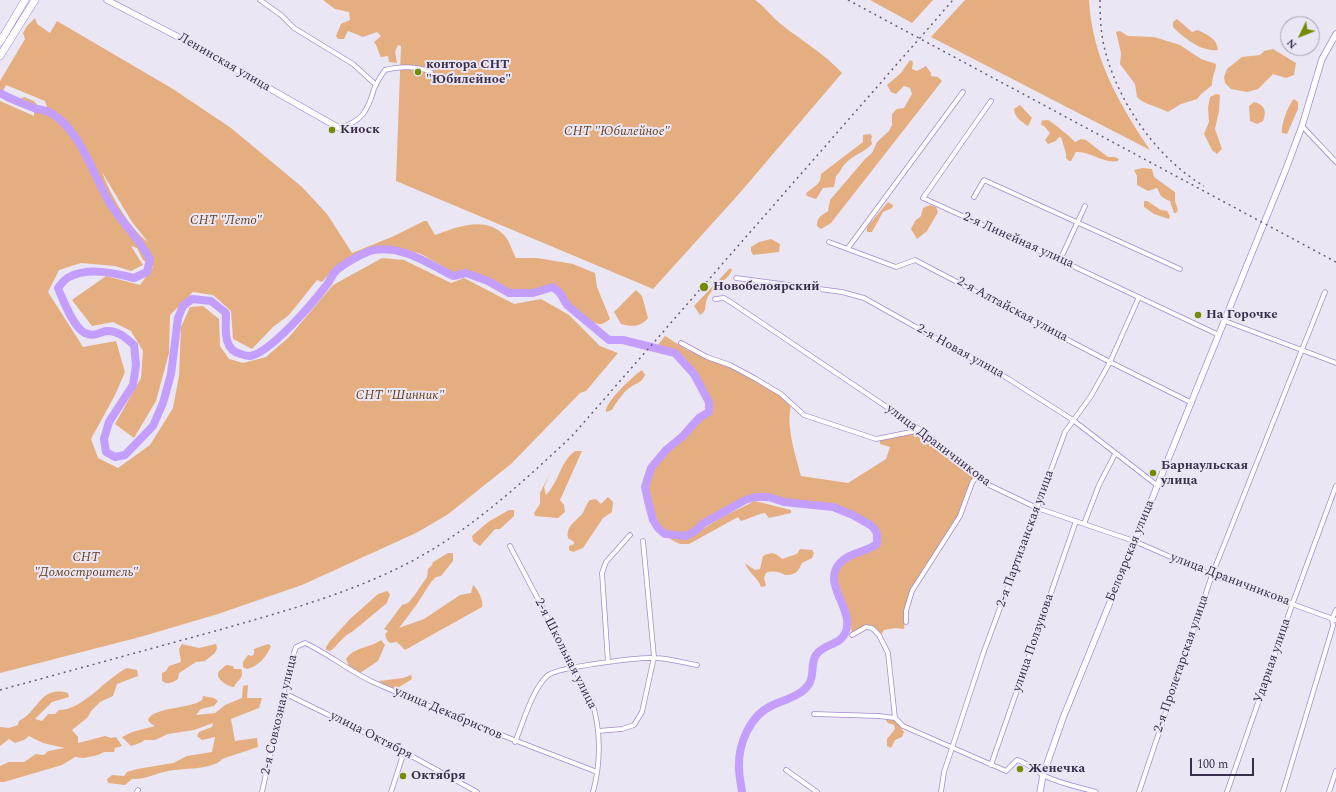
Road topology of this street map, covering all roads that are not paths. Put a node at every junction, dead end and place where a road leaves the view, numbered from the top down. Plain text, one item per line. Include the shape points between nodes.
1 (25, 0) edge
2 (35, 0) edge
3 (107, 0) edge
4 (260, 0) edge
5 (1336, 34) edge
6 (0, 42) edge
7 (0, 56) edge
8 (431, 72) dead end
9 (376, 85) junction
10 (963, 92) dead end
11 (991, 101) dead end
12 (1302, 126) junction
13 (339, 128) joint
14 (1336, 162) edge
15 (974, 197) dead end
16 (1085, 206) dead end
17 (1077, 223) junction
18 (829, 242) dead end
19 (848, 248) junction
20 (1060, 260) junction
21 (1180, 269) dead end
22 (736, 278) dead end
23 (1325, 292) dead end
24 (1138, 297) junction
25 (715, 299) dead end
26 (1225, 321) junction
27 (1219, 335) junction
28 (681, 343) dead end
29 (1302, 351) junction
30 (1110, 362) junction
31 (1336, 363) edge
32 (1192, 403) junction
33 (1073, 420) junction
34 (921, 430) junction
35 (1115, 454) junction
36 (976, 477) junction
37 (1158, 486) junction
38 (1336, 486) edge
39 (1037, 508) junction
40 (1076, 521) junction
41 (1084, 524) junction
42 (630, 535) dead end
43 (643, 541) dead end
44 (1134, 542) junction
45 (510, 546) dead end
46 (1212, 574) junction
47 (1292, 605) junction
48 (1336, 610) edge
49 (1334, 620) edge
50 (906, 622) dead end
51 (852, 635) dead end
52 (305, 643) joint
53 (654, 658) junction
54 (608, 662) junction
55 (697, 666) dead end
56 (573, 668) junction
57 (284, 693) junction
58 (814, 714) dead end
59 (895, 718) junction
60 (598, 731) junction
61 (515, 742) junction
62 (952, 748) junction
63 (404, 752) junction
64 (991, 765) junction
65 (786, 770) dead end
66 (1336, 771) edge
67 (597, 772) junction
68 (1042, 775) junction
69 (262, 792) edge
70 (391, 792) edge
71 (477, 792) edge
72 (593, 792) edge
73 (817, 792) edge
74 (941, 792) edge
75 (1040, 792) edge
76 (1096, 792) edge
77 (1139, 792) edge
78 (1228, 792) edge
79 (1283, 792) edge
80 (1329, 792) edge

1 - 6 highway
2 - 7 highway
3 - 13 street, Ленинская улица
4 - 9 street via 294,28 353,64
5 - 12 street, Белоярская улица via 1322,59
8 - 9 street via 425,69 395,67 385,70
9 - 13 street via 367,111 353,123
10 - 19 street
11 - 20 street, 2-я Линейная улица via 923,198
12 - 14 street
12 - 26 street, Белоярская улица
15 - 17 street, 2-я Линейная улица via 984,180
16 - 17 street
17 - 20 street
17 - 21 street, 2-я Линейная улица
18 - 19 street, 2-я Алтайская улица
19 - 30 street, 2-я Алтайская улица via 896,267 915,260
20 - 24 street, 2-я Линейная улица
22 - 33 street, 2-я Новая улица via 842,292 864,298 1008,378
23 - 29 street, 2-я Пролетарская улица
24 - 27 street, 2-я Линейная улица
24 - 30 street, 2-я Партизанская улица
25 - 34 street, улица Драничникова via 724,298
26 - 27 street, Белоярская улица
26 - 29 street
27 - 32 street, Белоярская улица
28 - 34 street via 756,379 781,394 804,415 876,439
29 - 31 street
29 - 46 street, 2-я Пролетарская улица
30 - 32 street, 2-я Алтайская улица
30 - 33 street, 2-я Партизанская улица via 1091,396
32 - 37 street, Белоярская улица
33 - 35 street, 2-я Новая улица
33 - 39 street, 2-я Партизанская улица via 1065,432
34 - 36 street, улица Драничникова
35 - 37 street, 2-я Новая улица
35 - 41 street via 1099,485
36 - 39 street, улица Драничникова
36 - 50 street via 960,516 912,591 906,611
37 - 44 street, Белоярская улица
38 - 47 street, Ударная улица
39 - 40 street, улица Драничникова
39 - 62 street, 2-я Партизанская улица via 983,654
40 - 41 street, улица Драничникова
40 - 64 street, улица Ползунова
41 - 44 street, улица Драничникова
42 - 54 street via 606,562 602,572
43 - 53 street
44 - 46 street, улица Драничникова
44 - 68 street, Белоярская улица
45 - 56 street, 2-я Школьная улица
46 - 47 street, улица Драничникова
46 - 77 street, 2-я Пролетарская улица
47 - 49 street, улица Драничникова
47 - 78 street, Ударная улица
48 - 49 street
49 - 79 street
51 - 59 street via 866,627 872,628 879,635 888,654
52 - 57 street, 2-я Совхозная улица via 299,645 294,653
52 - 61 street, улица Декабристов via 349,671
53 - 54 street
53 - 55 street
53 - 60 street via 642,712 634,725
54 - 56 street
56 - 60 street, 2-я Школьная улица via 592,702 598,720
56 - 61 street via 548,674 540,684
57 - 63 street, улица Октября
57 - 69 street, 2-я Совхозная улица
58 - 59 street
59 - 62 street via 903,726
60 - 67 street, 2-я Школьная улица
61 - 67 street, улица Декабристов
62 - 64 street
62 - 74 street, 2-я Партизанская улица
63 - 70 street
63 - 71 street, улица Октября
64 - 68 street via 1006,770 1017,760 1030,765
65 - 73 street
66 - 80 street
67 - 72 street, 2-я Школьная улица
68 - 75 street, Белоярская улица
68 - 76 street via 1057,782

